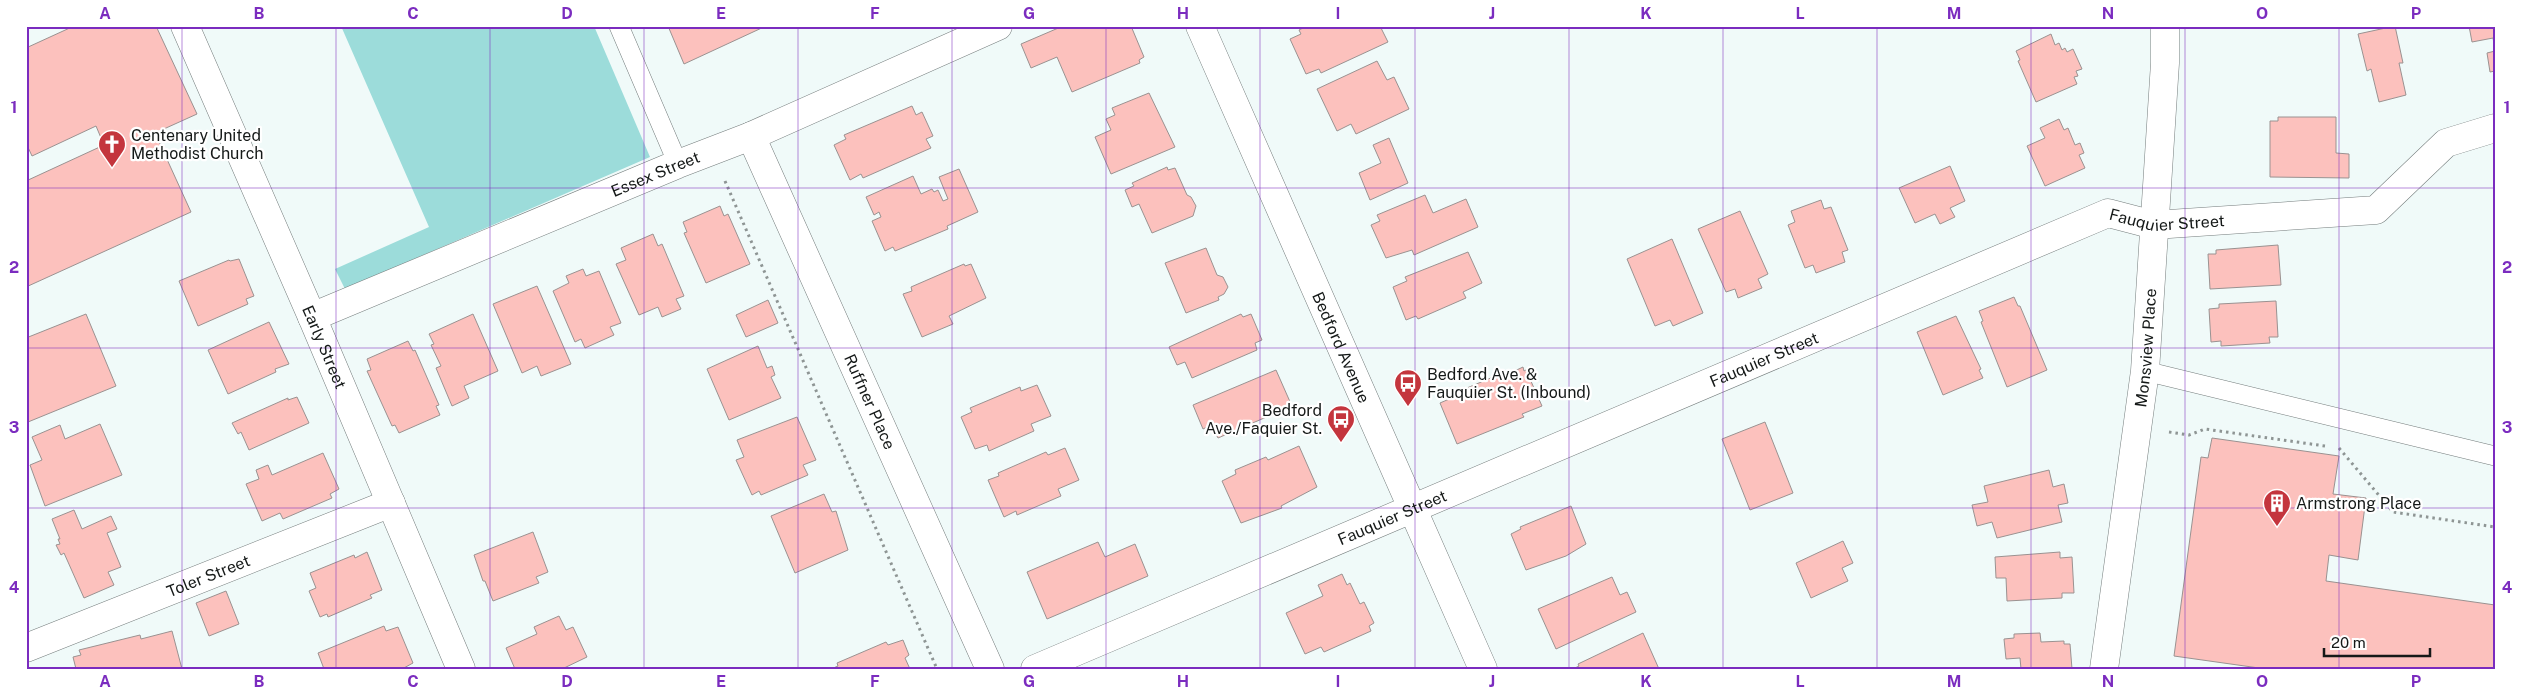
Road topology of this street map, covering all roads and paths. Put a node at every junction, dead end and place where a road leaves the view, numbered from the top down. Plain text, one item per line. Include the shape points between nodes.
1 (185, 26) edge
2 (619, 26) edge
3 (998, 26) edge
4 (1200, 26) edge
5 (2165, 26) edge
6 (2495, 128) edge
7 (751, 136) junction
8 (678, 164) junction
9 (722, 175) dead end
10 (2154, 225) junction
11 (312, 317) junction
12 (2145, 371) junction
13 (2164, 432) dead end
14 (2495, 456) edge
15 (391, 502) junction
16 (1412, 509) junction
17 (2495, 527) edge
18 (26, 648) edge
19 (461, 669) edge
20 (937, 669) edge
21 (990, 669) edge
22 (1035, 669) edge
23 (1482, 669) edge
24 (2104, 669) edge

1 - 11 street, Early Street
2 - 8 lane
3 - 7 street, Essex Street
4 - 16 street, Bedford Avenue
5 - 10 street, Monsview Place
6 - 10 street, Fauquier Street via 2446,143 2376,210
7 - 8 street, Essex Street
7 - 21 street, Ruffner Place
8 - 11 street, Essex Street
9 - 20 path
10 - 12 street, Monsview Place
10 - 16 street, Fauquier Street via 2108,213
11 - 15 street, Early Street
12 - 14 lane
12 - 24 street, Monsview Place
13 - 17 path via 2189,435 2204,429 2339,448 2393,512
15 - 18 street, Toler Street
15 - 19 street, Early Street
16 - 22 street, Fauquier Street
16 - 23 street, Bedford Avenue

